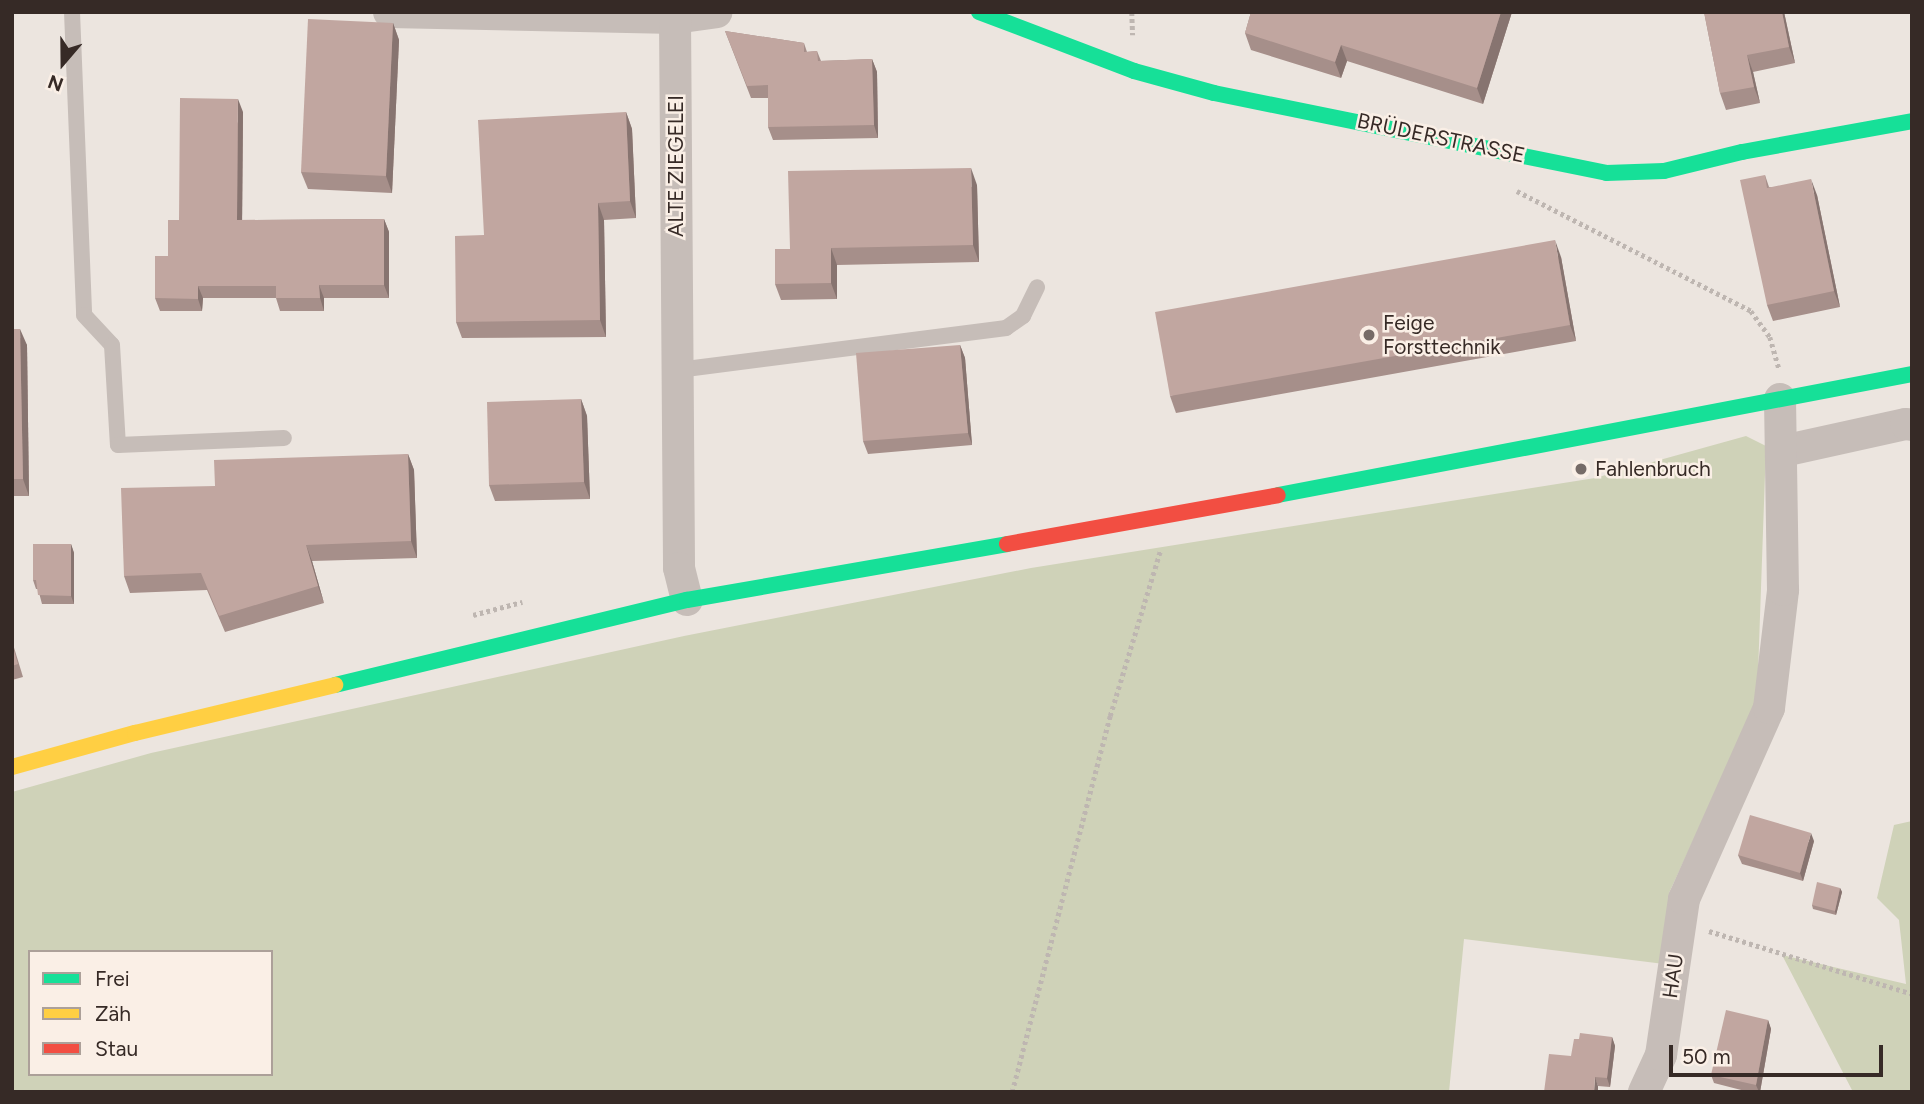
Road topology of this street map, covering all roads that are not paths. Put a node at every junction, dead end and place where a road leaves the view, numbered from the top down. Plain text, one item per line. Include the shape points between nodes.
1 (72, 12) edge
2 (389, 12) edge
3 (717, 12) edge
4 (979, 12) edge
5 (675, 18) junction
6 (1912, 121) edge
7 (1037, 287) dead end
8 (678, 370) junction
9 (1912, 374) edge
10 (1780, 399) junction
11 (1912, 425) edge
12 (284, 438) dead end
13 (1783, 451) junction
14 (687, 600) junction
15 (12, 767) edge
16 (1644, 1092) edge

1 - 12 lane via 84,315 112,345 118,445
2 - 5 street
3 - 5 street
4 - 6 main road, BRÜDERSTRASSE via 1134,71 1213,93 1606,173 1664,170
5 - 8 street, ALTE ZIEGELEI
7 - 8 lane via 1023,316 1006,328
8 - 14 street, ALTE ZIEGELEI via 679,568
9 - 10 main road
10 - 13 street
10 - 14 main road via 1170,516
11 - 13 street
13 - 16 street, HAU via 1783,590 1769,708 1682,911 1661,1055
14 - 15 main road

